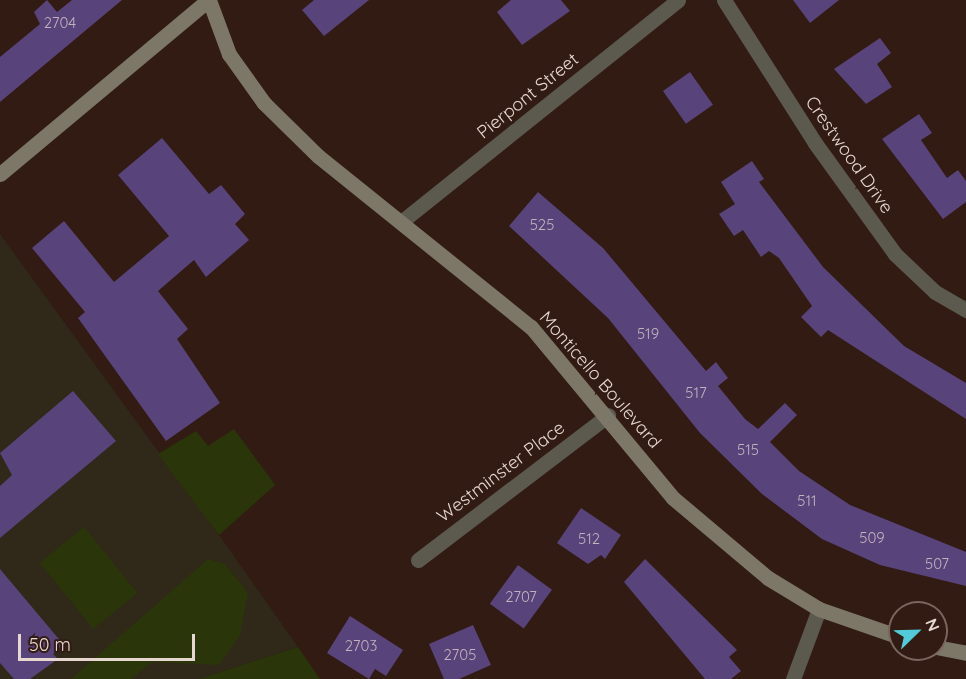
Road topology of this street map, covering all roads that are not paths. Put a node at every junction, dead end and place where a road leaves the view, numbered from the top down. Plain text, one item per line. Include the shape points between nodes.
1 (209, 0) edge
2 (678, 0) edge
3 (724, 0) edge
4 (0, 174) edge
5 (401, 222) junction
6 (966, 310) edge
7 (608, 415) junction
8 (418, 560) dead end
9 (819, 609) junction
10 (888, 633) edge
11 (948, 649) edge
12 (966, 653) edge
13 (793, 679) edge

1 - 4 street
1 - 5 street, Monticello Boulevard via 229,54 264,103 318,156
2 - 5 street, Pierpont Street
3 - 6 street, Crestwood Drive via 815,143 895,254 935,292
5 - 7 street, Monticello Boulevard via 531,327
7 - 8 street, Westminster Place
7 - 9 street, Monticello Boulevard via 673,498 749,566
9 - 10 street, Monticello Boulevard
9 - 13 street
11 - 12 street

